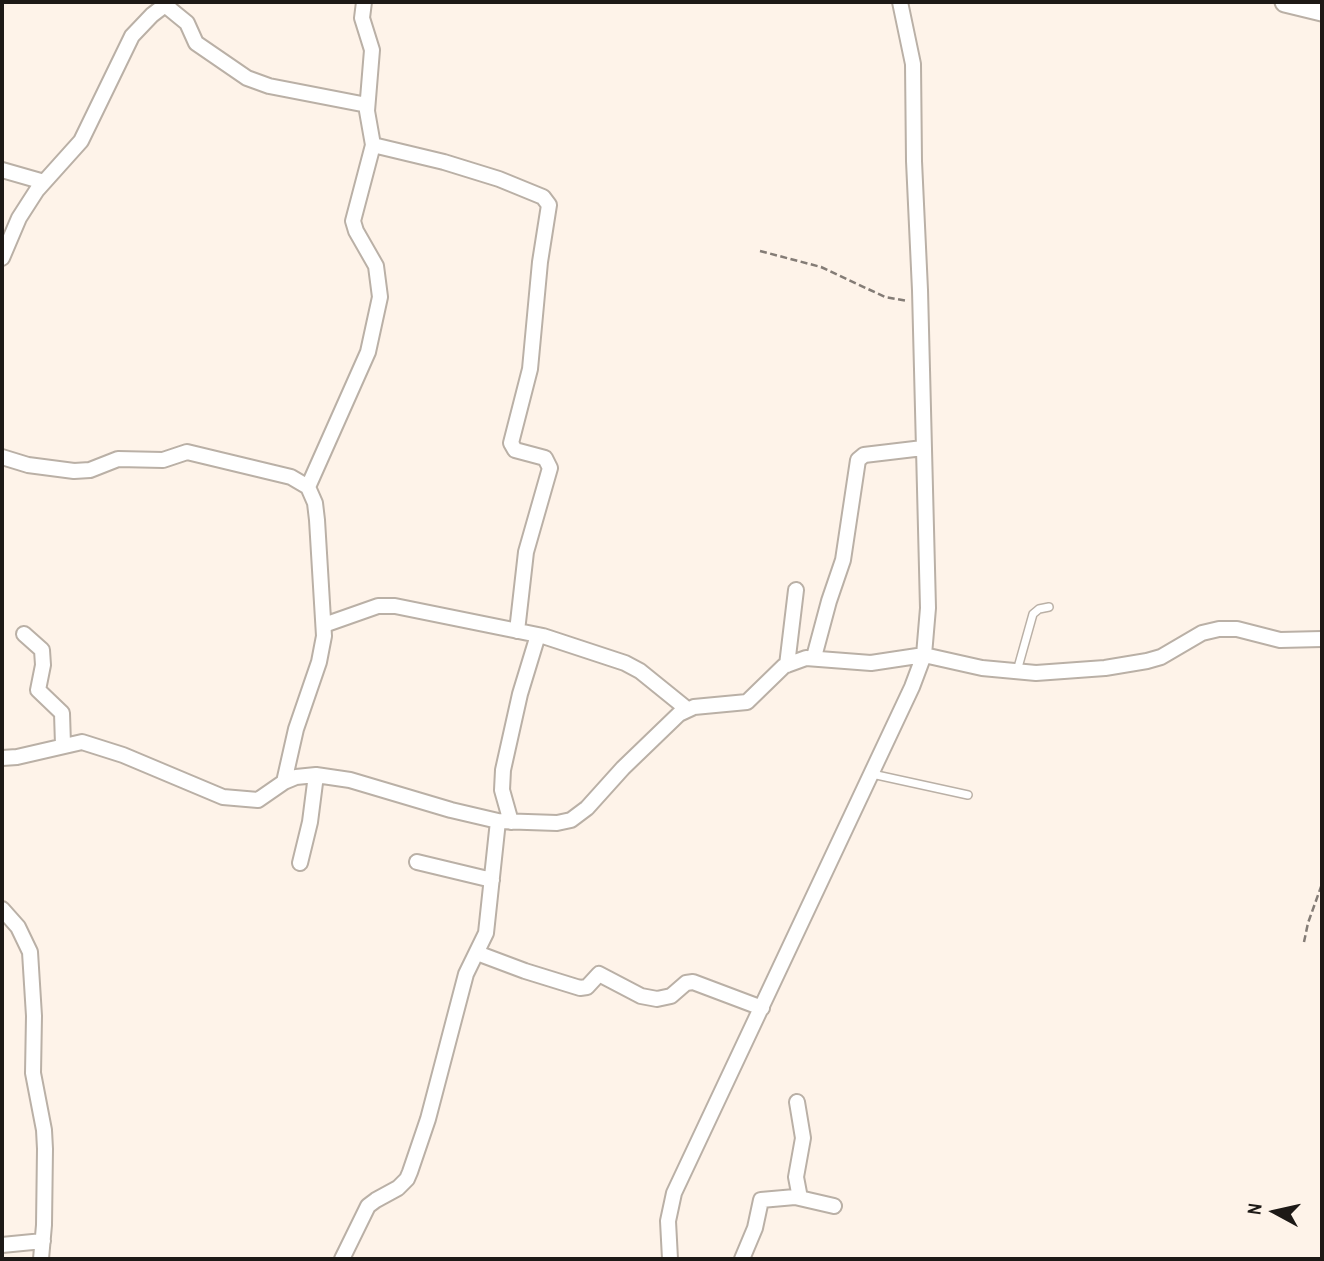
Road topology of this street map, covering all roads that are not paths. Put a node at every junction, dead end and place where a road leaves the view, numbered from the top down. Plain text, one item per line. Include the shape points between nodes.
1 (364, 2) edge
2 (900, 2) edge
3 (1285, 2) edge
4 (167, 3) edge
5 (1322, 11) edge
6 (367, 105) junction
7 (373, 145) junction
8 (2, 170) edge
9 (44, 182) junction
10 (2, 258) edge
11 (923, 448) junction
12 (2, 457) edge
13 (308, 487) junction
14 (796, 590) dead end
15 (1049, 607) dead end
16 (324, 625) junction
17 (517, 631) junction
18 (24, 634) dead end
19 (538, 635) junction
20 (1322, 639) edge
21 (924, 655) junction
22 (814, 657) junction
23 (787, 665) junction
24 (1017, 672) junction
25 (687, 709) junction
26 (63, 745) junction
27 (2, 758) edge
28 (871, 774) junction
29 (316, 775) junction
30 (284, 782) junction
31 (968, 795) dead end
32 (505, 821) junction
33 (417, 862) dead end
34 (300, 863) dead end
35 (492, 880) junction
36 (2, 908) edge
37 (477, 953) junction
38 (762, 1008) junction
39 (797, 1102) dead end
40 (800, 1198) junction
41 (834, 1206) dead end
42 (43, 1241) junction
43 (2, 1245) edge
44 (41, 1259) edge
45 (342, 1259) edge
46 (670, 1259) edge
47 (742, 1259) edge

1 - 6 street via 362,18 372,56
2 - 11 street via 913,64
3 - 5 street
4 - 6 street via 190,25 196,43 247,78
4 - 9 street via 132,36 81,141
6 - 7 street
7 - 13 street via 353,221 376,266 378,309 368,352
7 - 17 street via 499,179 543,197 549,205 531,359 511,443 515,450 545,458 550,468 526,552
8 - 9 street
9 - 10 street via 19,218
11 - 21 street via 928,615
11 - 22 street via 864,455 858,460 843,560
12 - 13 street via 74,471 118,459 163,460 187,452 291,477
13 - 16 street via 316,511
14 - 23 street
15 - 24 lane via 1033,614
16 - 17 street via 386,606
16 - 30 street via 319,662
17 - 19 street
18 - 26 street via 42,650 38,690 62,713
19 - 25 street via 632,667
19 - 32 street via 503,770
20 - 24 street via 1280,640 1219,629 1147,661
21 - 22 street via 871,663
21 - 24 street
21 - 28 street
22 - 23 street
23 - 25 street via 747,702
25 - 32 street via 571,820
26 - 27 street
26 - 30 street via 91,744 223,797 258,800
28 - 31 lane
28 - 38 street
29 - 30 street
29 - 32 street
29 - 34 street
32 - 35 street
33 - 35 street
35 - 37 street via 487,928
36 - 42 street via 30,952 33,1073 45,1140
37 - 38 street via 582,988 601,974 641,996 657,999 694,982
37 - 45 street via 466,974 407,1180 368,1206
38 - 46 street via 674,1193 668,1221
39 - 40 street via 803,1138 796,1177
40 - 41 street
40 - 47 street via 760,1201
42 - 43 street
42 - 44 street

